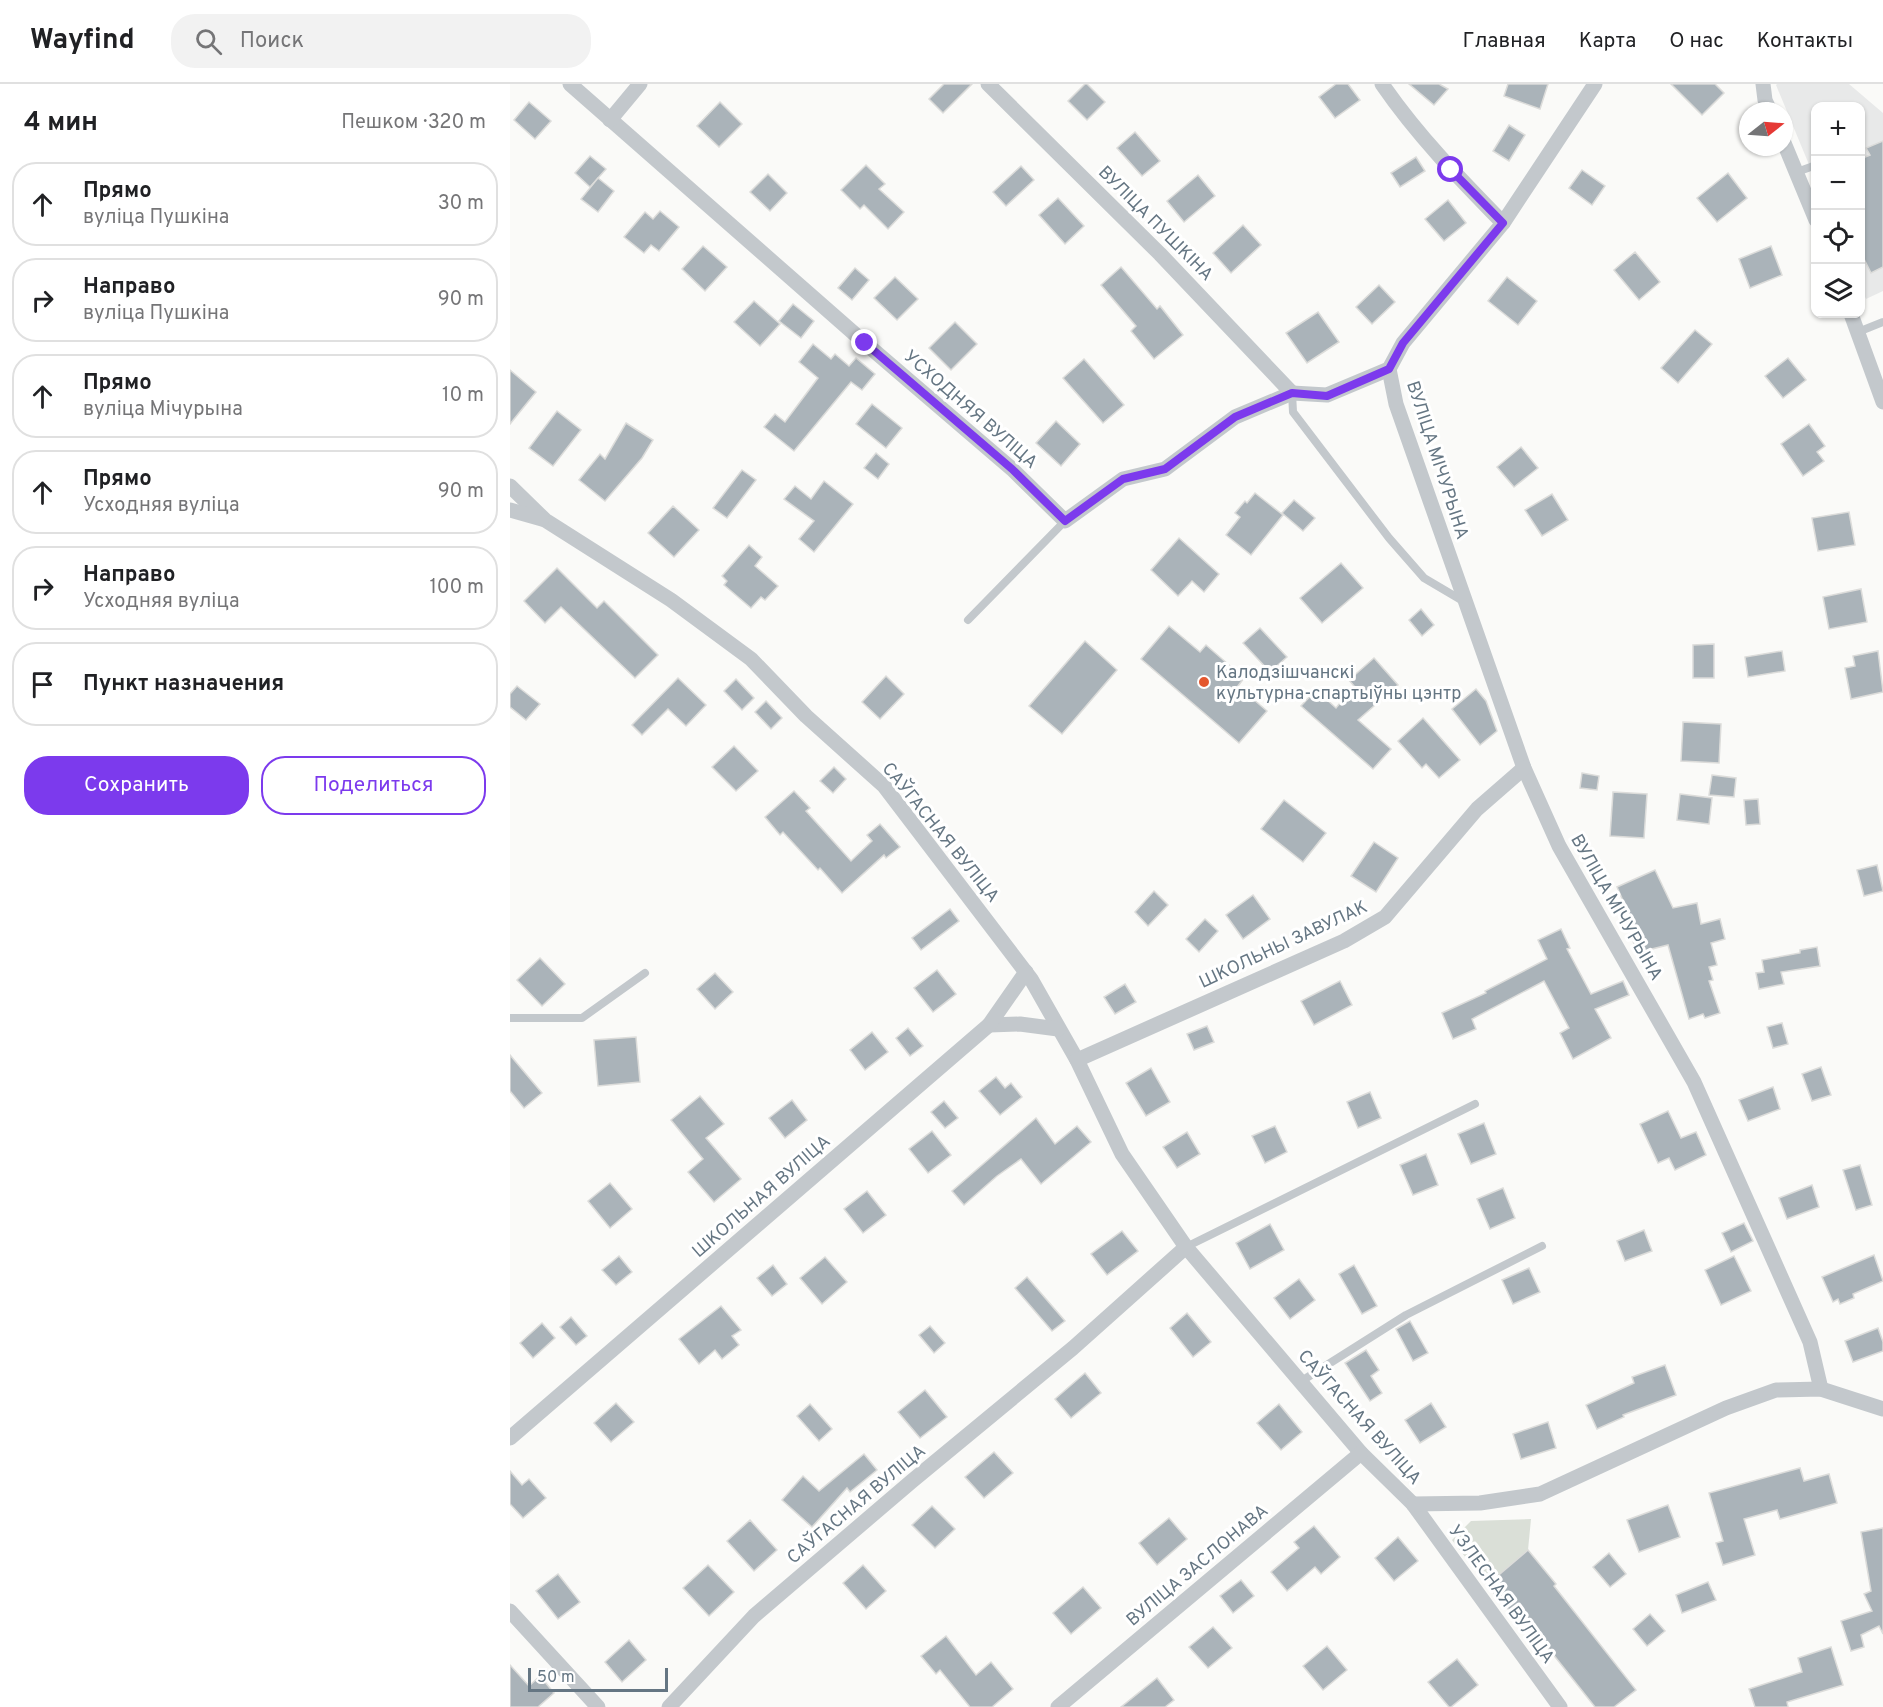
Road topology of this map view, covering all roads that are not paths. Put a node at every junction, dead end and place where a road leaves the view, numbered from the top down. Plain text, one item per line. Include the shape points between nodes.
1 (570, 84) edge
2 (640, 84) edge
3 (988, 84) edge
4 (1382, 84) edge
5 (1595, 84) edge
6 (1763, 84) edge
7 (1766, 102) edge
8 (610, 120) junction
9 (1790, 156) edge
10 (1811, 167) edge
11 (1797, 172) junction
12 (1811, 210) edge
13 (1503, 223) junction
14 (1853, 318) edge
15 (1883, 322) edge
16 (1858, 332) junction
17 (1389, 369) junction
18 (1292, 393) junction
19 (1883, 402) edge
20 (510, 486) edge
21 (510, 510) edge
22 (545, 520) junction
23 (1065, 521) junction
24 (1464, 602) junction
25 (968, 620) dead end
26 (1524, 768) junction
27 (1026, 972) junction
28 (645, 973) dead end
29 (510, 1017) edge
30 (989, 1025) junction
31 (1058, 1029) junction
32 (1077, 1060) junction
33 (1475, 1104) dead end
34 (1542, 1246) dead end
35 (1186, 1247) junction
36 (1300, 1382) junction
37 (1821, 1389) junction
38 (1883, 1409) edge
39 (510, 1438) edge
40 (1361, 1453) junction
41 (1413, 1504) junction
42 (510, 1611) edge
43 (598, 1707) edge
44 (669, 1707) edge
45 (1058, 1707) edge
46 (1560, 1707) edge

1 - 8 street, УСХОДНЯЯ ВУЛІЦА
2 - 8 street
3 - 18 street, ВУЛІЦА ПУШКІНА via 1160,254
4 - 13 street via 1451,170
5 - 13 street
6 - 7 street
8 - 23 street, УСХОДНЯЯ ВУЛІЦА via 1012,469
9 - 11 street
10 - 11 lane
11 - 12 street
13 - 17 street via 1403,343
14 - 16 street
15 - 16 lane
16 - 19 street
17 - 18 street via 1327,396
17 - 24 street, ВУЛІЦА МІЧУРЫНА via 1396,404
18 - 23 street via 1235,417 1165,469 1123,479
18 - 24 lane via 1293,412 1389,538 1424,578
20 - 22 street, САЎГАСНАЯ ВУЛІЦА
21 - 22 street
22 - 27 street, САЎГАСНАЯ ВУЛІЦА via 671,600 751,659 806,716 884,786
23 - 25 lane
24 - 26 street, ВУЛІЦА МІЧУРЫНА
26 - 32 street, ШКОЛЬНЫ ЗАВУЛАК via 1477,809 1385,917 1344,941
26 - 37 street, ВУЛІЦА МІЧУРЫНА via 1559,846 1694,1082 1810,1342
27 - 30 street, ШКОЛЬНАЯ ВУЛІЦА
27 - 31 street, САЎГАСНАЯ ВУЛІЦА
28 - 29 lane via 582,1018
30 - 31 street
30 - 39 street, ШКОЛЬНАЯ ВУЛІЦА
31 - 32 street, САЎГАСНАЯ ВУЛІЦА
32 - 35 street, САЎГАСНАЯ ВУЛІЦА via 1122,1154
33 - 35 lane
34 - 36 lane via 1406,1315
35 - 36 street, САЎГАСНАЯ ВУЛІЦА
35 - 44 street, САЎГАСНАЯ ВУЛІЦА via 1073,1348 754,1616
36 - 40 street, САЎГАСНАЯ ВУЛІЦА
37 - 38 street
37 - 41 street, САЎГАСНАЯ ВУЛІЦА via 1776,1390 1726,1408 1540,1494 1480,1503
40 - 41 street, САЎГАСНАЯ ВУЛІЦА
40 - 45 street, ВУЛІЦА ЗАСЛОНАВА
41 - 46 street, УЗЛЕСНАЯ ВУЛІЦА
42 - 43 street

